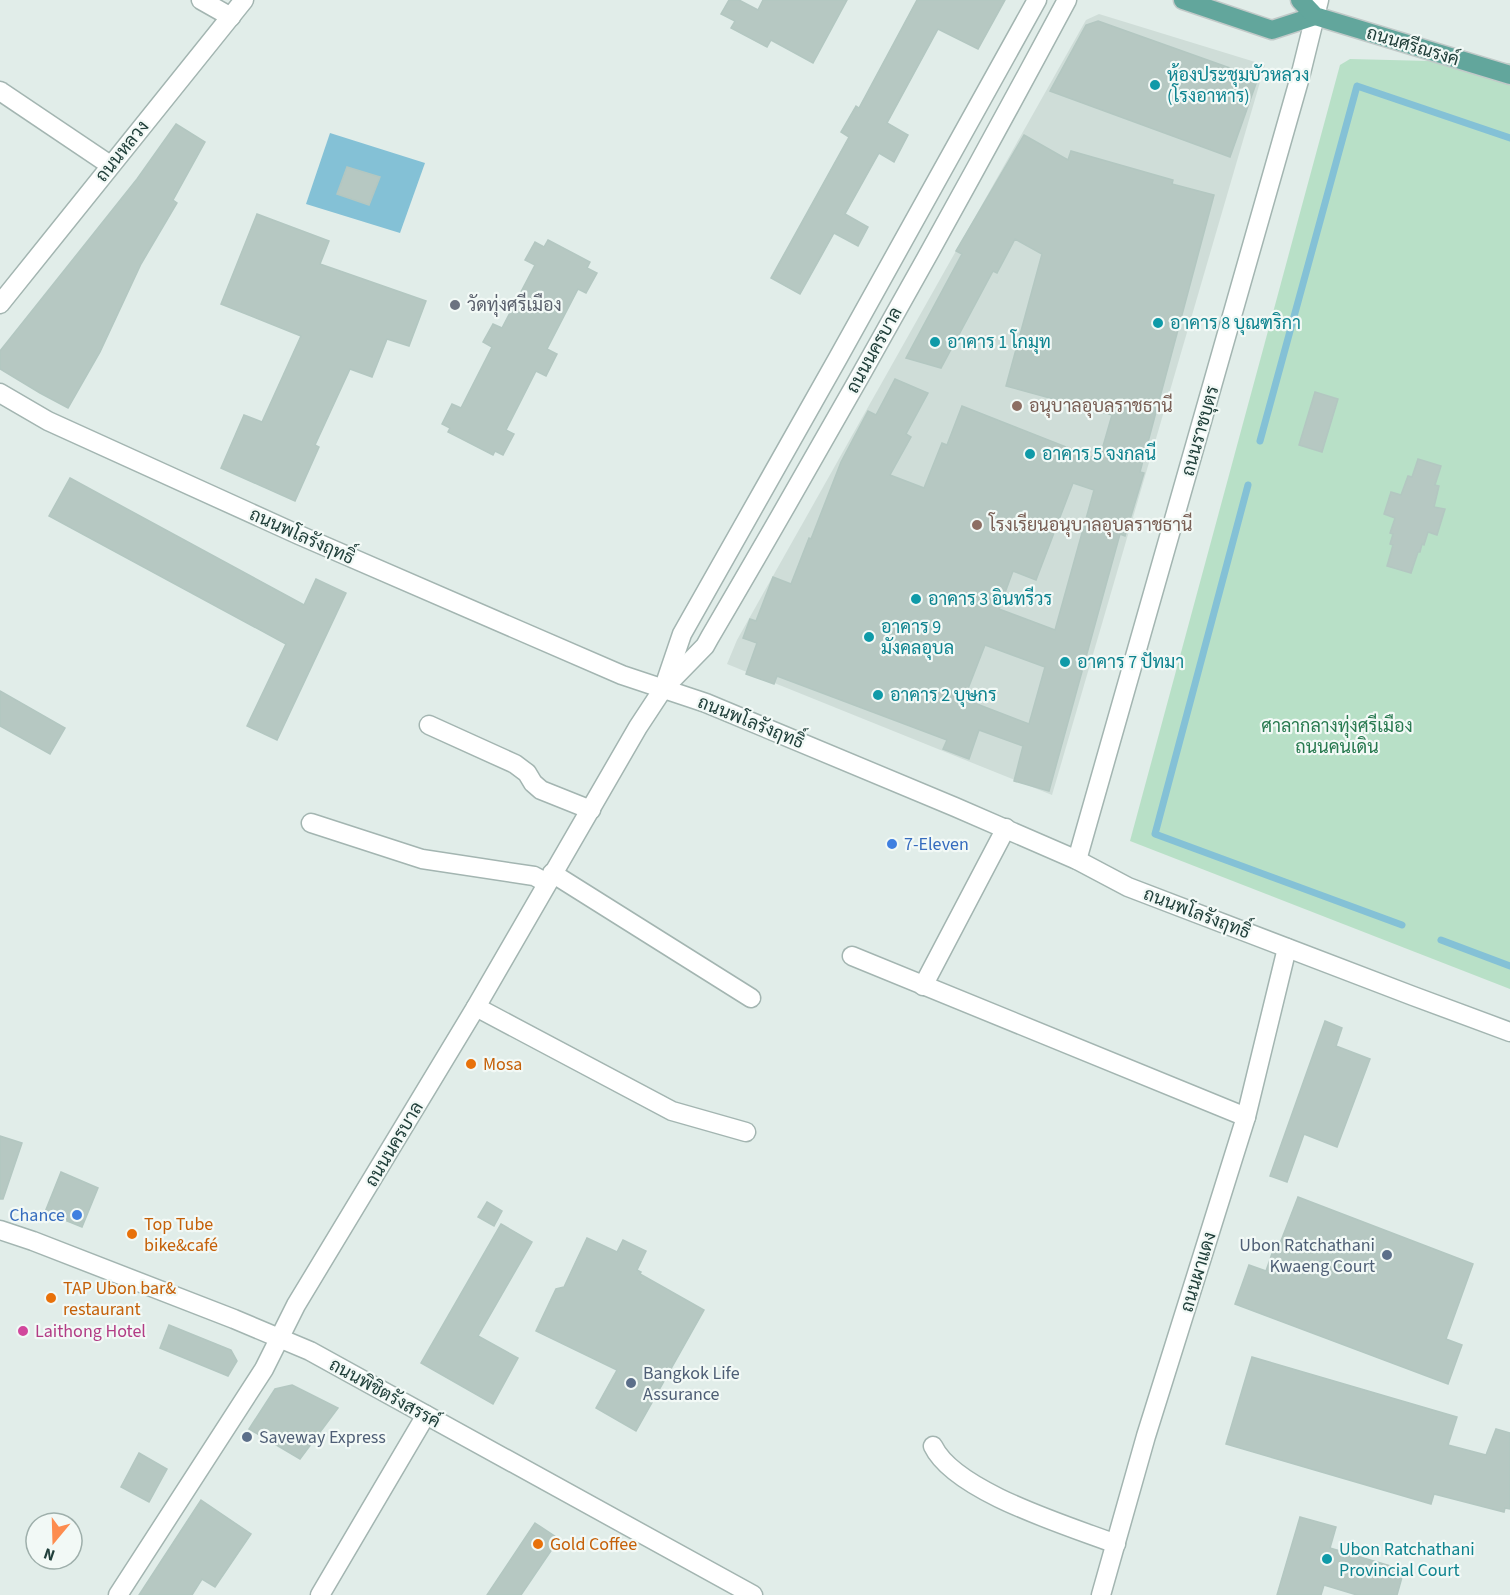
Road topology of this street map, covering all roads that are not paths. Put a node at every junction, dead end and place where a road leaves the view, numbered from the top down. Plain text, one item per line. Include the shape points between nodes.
1 (201, 0) edge
2 (244, 0) edge
3 (1037, 0) edge
4 (1067, 0) edge
5 (1183, 0) edge
6 (1300, 0) edge
7 (1317, 8) edge
8 (231, 17) junction
9 (1510, 75) edge
10 (0, 91) edge
11 (110, 165) junction
12 (0, 304) edge
13 (838, 358) junction
14 (861, 373) junction
15 (0, 393) edge
16 (663, 689) junction
17 (429, 725) dead end
18 (591, 810) junction
19 (311, 823) dead end
20 (1006, 828) junction
21 (1077, 860) junction
22 (550, 878) junction
23 (1287, 948) junction
24 (852, 956) dead end
25 (923, 986) junction
26 (751, 998) dead end
27 (476, 1007) junction
28 (1510, 1032) edge
29 (1246, 1117) junction
30 (746, 1132) dead end
31 (0, 1230) edge
32 (280, 1338) junction
33 (426, 1415) junction
34 (933, 1446) dead end
35 (1116, 1544) junction
36 (118, 1595) edge
37 (320, 1595) edge
38 (753, 1595) edge
39 (1101, 1595) edge

1 - 8 street
2 - 8 street, ถนนหลวง
3 - 13 street, ถนนนครบาล
4 - 14 street, ถนนนครบาล
5 - 7 main road via 1272,30
6 - 7 main road
7 - 9 main road, ถนนศรีณรงค์
7 - 21 street, ถนนราชบุตร
8 - 11 street, ถนนหลวง
10 - 11 street
11 - 12 street, ถนนหลวง
13 - 14 street
13 - 16 street, ถนนนครบาล via 682,634
14 - 16 street, ถนนนครบาล via 705,646
15 - 16 street, ถนนพโลรังฤทธิ์ via 48,421 288,530
16 - 18 street, ถนนนครบาล
16 - 20 street, ถนนพโลรังฤทธิ์ via 706,703
17 - 18 street via 515,764 541,790
18 - 22 street, ถนนนครบาล
19 - 22 street via 422,859
20 - 21 street, ถนนพโลรังฤทธิ์
20 - 25 street
21 - 23 street, ถนนพโลรังฤทธิ์ via 1128,887
22 - 26 street
22 - 27 street, ถนนนครบาล
23 - 28 street, ถนนพโลรังฤทธิ์
23 - 29 street, ถนนผาแดง
24 - 25 street
25 - 29 street
27 - 30 street via 672,1111
27 - 32 street, ถนนนครบาล via 296,1305
29 - 35 street, ถนนผาแดง
31 - 32 street, ถนนพิชิตรังสรรค์
32 - 33 street, ถนนพิชิตรังสรรค์
32 - 36 street, ถนนนครบาล via 264,1370
33 - 37 street
33 - 38 street, ถนนพิชิตรังสรรค์
34 - 35 street via 948,1465 1001,1499
35 - 39 street, ถนนผาแดง

